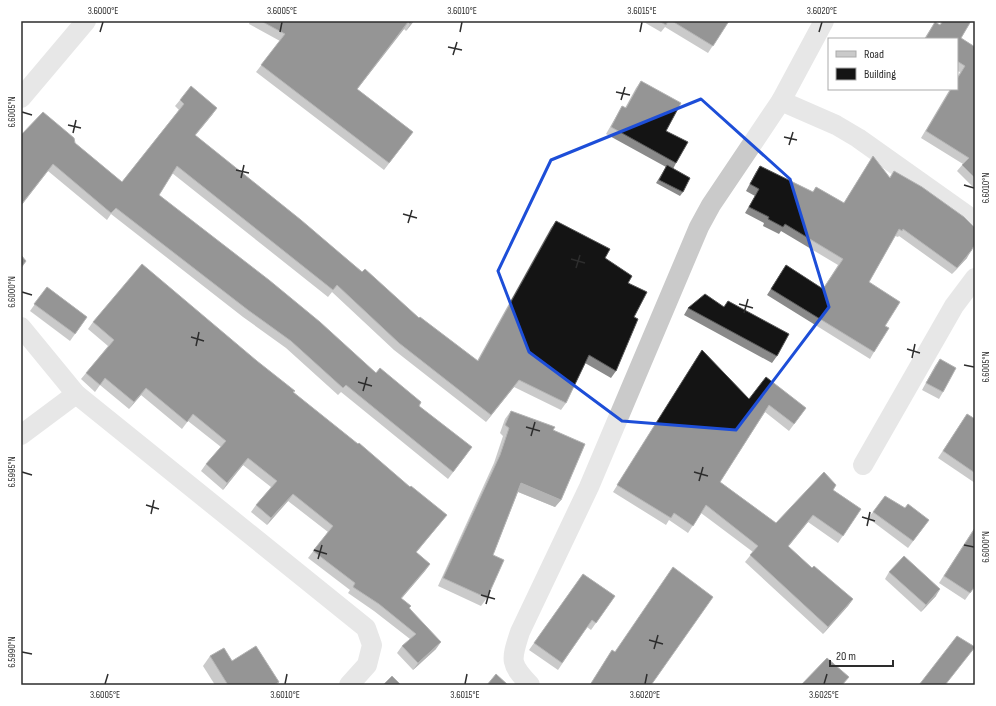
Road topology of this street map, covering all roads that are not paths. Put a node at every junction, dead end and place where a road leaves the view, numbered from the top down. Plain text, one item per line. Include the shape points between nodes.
1 (86, 21) edge
2 (824, 21) edge
3 (21, 98) edge
4 (781, 101) junction
5 (975, 221) edge
6 (975, 278) edge
7 (21, 327) edge
8 (76, 394) junction
9 (21, 435) edge
10 (863, 465) dead end
11 (349, 685) edge
12 (530, 685) edge

1 - 3 street
2 - 4 street
4 - 5 street via 858,138
4 - 12 street via 699,227 589,487 520,632 512,656 516,671
6 - 10 street via 954,306
7 - 8 street
8 - 9 street
8 - 11 street via 366,628 372,645 367,665

